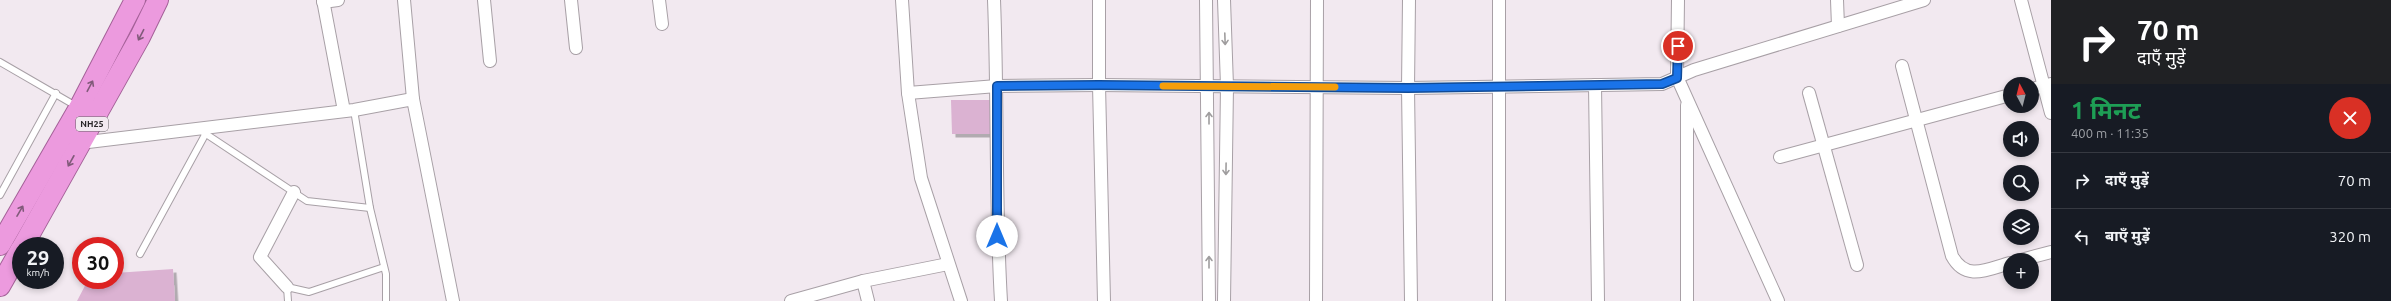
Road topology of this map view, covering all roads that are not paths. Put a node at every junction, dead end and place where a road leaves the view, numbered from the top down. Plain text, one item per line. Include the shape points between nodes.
1 (136, 0) edge
2 (158, 0) edge
3 (338, 0) edge
4 (404, 0) edge
5 (484, 0) edge
6 (571, 0) edge
7 (659, 0) edge
8 (902, 0) edge
9 (994, 0) edge
10 (1099, 0) edge
11 (1206, 0) edge
12 (1224, 0) edge
13 (1318, 0) edge
14 (1409, 0) edge
15 (1499, 0) edge
16 (1678, 0) edge
17 (1837, 0) edge
18 (1924, 0) edge
19 (2022, 0) edge
20 (323, 1) edge
21 (662, 24) dead end
22 (1838, 26) junction
23 (576, 48) dead end
24 (490, 61) dead end
25 (0, 62) edge
26 (1902, 66) dead end
27 (1677, 78) junction
28 (1099, 85) junction
29 (1595, 85) junction
30 (2048, 85) edge
31 (997, 86) junction
32 (1208, 86) junction
33 (1227, 86) junction
34 (1498, 86) junction
35 (1318, 87) junction
36 (1408, 88) junction
37 (56, 93) junction
38 (908, 93) junction
39 (1809, 93) dead end
40 (2003, 97) edge
41 (413, 99) junction
42 (1687, 100) junction
43 (79, 108) junction
44 (349, 110) junction
45 (2051, 113) edge
46 (1916, 120) junction
47 (201, 131) junction
48 (80, 143) junction
49 (1823, 146) junction
50 (1780, 157) dead end
51 (294, 192) junction
52 (0, 195) edge
53 (370, 208) junction
54 (28, 237) edge
55 (0, 245) edge
56 (2051, 252) edge
57 (140, 254) dead end
58 (2039, 255) edge
59 (948, 264) junction
60 (1857, 264) dead end
61 (12, 265) edge
62 (2003, 265) edge
63 (384, 267) junction
64 (863, 281) junction
65 (0, 286) edge
66 (287, 287) junction
67 (288, 301) edge
68 (386, 301) edge
69 (453, 301) edge
70 (791, 301) edge
71 (868, 301) edge
72 (961, 301) edge
73 (1001, 301) edge
74 (1104, 301) edge
75 (1209, 301) edge
76 (1224, 301) edge
77 (1316, 301) edge
78 (1411, 301) edge
79 (1499, 301) edge
80 (1598, 301) edge
81 (1687, 301) edge
82 (1778, 301) edge

43 -> 1 highway, NH25
2 -> 48 highway, NH25
3 - 20 street
4 - 41 street
5 - 24 street
6 - 23 street
7 - 21 street
8 - 38 street
9 - 31 street
10 - 28 street
11 - 32 street
12 -> 33 street
13 - 35 street
14 - 36 street
15 - 34 street
16 - 27 street
17 - 22 street
18 - 22 street
19 - 30 street
20 - 44 street
22 - 27 street via 1694,70
25 - 37 lane
26 - 46 street
27 - 29 street via 1662,84
27 - 42 street
28 - 31 street
28 - 32 street
28 - 74 street
29 - 34 street
29 - 80 street
30 - 45 street
31 - 38 street
31 - 73 street via 997,236
32 - 33 street
75 -> 32 street
33 - 35 street
33 -> 76 street
34 - 36 street
34 - 79 street
35 - 36 street
35 - 77 street
36 - 78 street
37 - 43 lane
37 - 52 lane
38 - 59 street via 921,178
39 - 49 street
40 - 46 street
41 - 44 street
41 - 69 street
42 - 81 street
42 - 82 street
55 -> 43 highway, NH25
44 - 47 street
44 - 53 lane
46 - 49 street
46 - 62 street via 1952,256 1957,265 1967,271 1977,272
47 - 48 street
47 - 51 lane
47 - 57 lane
48 -> 54 highway, NH25
49 - 50 street
49 - 60 street
51 - 53 lane via 307,201
51 - 66 street via 260,257
53 - 63 lane
56 - 58 street
59 - 64 street
59 - 72 street
61 - 65 highway
63 - 66 lane via 309,292
63 - 68 lane
64 - 70 street
64 - 71 street
66 - 67 lane

